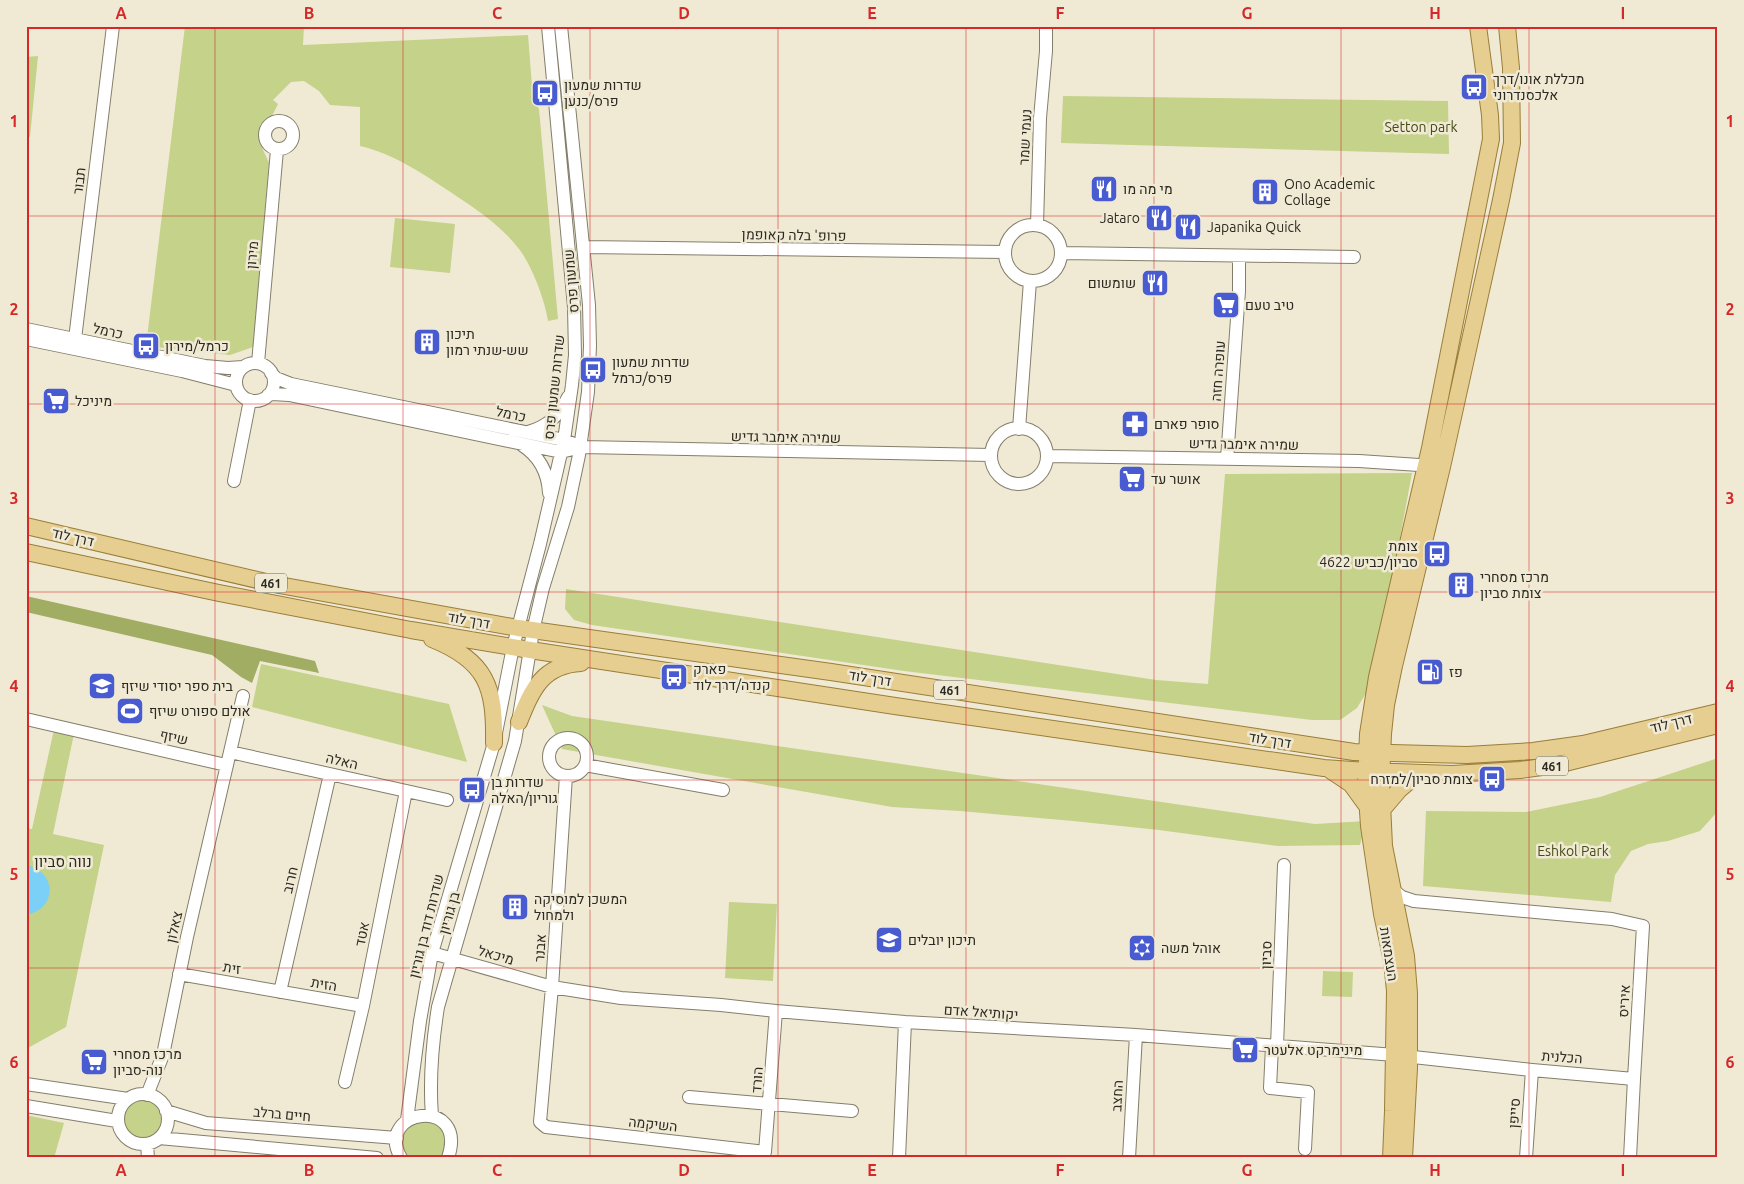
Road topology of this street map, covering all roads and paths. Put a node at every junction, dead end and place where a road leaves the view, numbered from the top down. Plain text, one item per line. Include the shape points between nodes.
1 (113, 26) edge
2 (548, 26) edge
3 (561, 26) edge
4 (1046, 26) edge
5 (1051, 26) edge
6 (1478, 26) edge
7 (1507, 26) edge
8 (1046, 51) junction
9 (277, 150) dead end
10 (1037, 225) junction
11 (583, 247) junction
12 (1005, 252) junction
13 (1061, 253) junction
14 (1239, 256) junction
15 (1354, 257) dead end
16 (1030, 281) junction
17 (26, 328) edge
18 (26, 339) edge
19 (75, 339) junction
20 (258, 363) junction
21 (243, 367) junction
22 (271, 373) junction
23 (236, 385) junction
24 (572, 388) junction
25 (268, 396) junction
26 (250, 400) junction
27 (1019, 429) junction
28 (527, 432) junction
29 (1432, 439) junction
30 (518, 443) junction
31 (563, 446) junction
32 (581, 448) junction
33 (991, 455) junction
34 (1046, 456) junction
35 (1227, 459) junction
36 (1404, 464) junction
37 (1434, 466) junction
38 (234, 481) dead end
39 (1421, 491) junction
40 (550, 503) junction
41 (26, 526) edge
42 (26, 552) edge
43 (543, 588) joint
44 (411, 630) junction
45 (526, 630) junction
46 (513, 647) junction
47 (530, 650) junction
48 (605, 662) junction
49 (243, 696) dead end
50 (1718, 712) edge
51 (26, 718) edge
52 (518, 722) junction
53 (1718, 725) edge
54 (494, 743) junction
55 (230, 752) junction
56 (1374, 753) junction
57 (226, 765) junction
58 (585, 765) junction
59 (1324, 768) junction
60 (1374, 772) junction
61 (1419, 773) junction
62 (330, 774) junction
63 (566, 776) junction
64 (723, 790) dead end
65 (406, 791) junction
66 (447, 800) dead end
67 (1374, 808) junction
68 (1284, 865) dead end
69 (1393, 890) junction
70 (1414, 901) junction
71 (1398, 917) junction
72 (432, 953) junction
73 (452, 958) junction
74 (179, 974) junction
75 (552, 987) junction
76 (280, 992) junction
77 (362, 1006) junction
78 (776, 1011) junction
79 (905, 1022) junction
80 (1136, 1035) junction
81 (1275, 1046) junction
82 (1402, 1055) junction
83 (1532, 1070) junction
84 (1634, 1079) junction
85 (345, 1082) dead end
86 (26, 1084) edge
87 (147, 1095) junction
88 (689, 1097) dead end
89 (128, 1099) junction
90 (770, 1104) junction
91 (26, 1106) edge
92 (852, 1110) dead end
93 (166, 1111) junction
94 (432, 1116) junction
95 (118, 1120) junction
96 (408, 1120) junction
97 (540, 1122) joint
98 (397, 1138) junction
99 (153, 1141) junction
100 (1305, 1149) dead end
101 (765, 1152) joint
102 (148, 1158) edge
103 (377, 1158) edge
104 (401, 1158) edge
105 (448, 1158) edge
106 (898, 1158) edge
107 (1129, 1158) edge
108 (1390, 1158) edge
109 (1404, 1158) edge
110 (1526, 1158) edge
111 (1630, 1158) edge

1 - 19 street, תבור
2 - 24 street, שדרות שמעון פרס via 574,307
3 - 11 street, שמעון פרס
4 - 8 street, נעמי שמר
5 - 8 street, נעמי שמר
6 - 29 main road via 1490,115 1490,139
7 - 37 main road via 1512,143 1501,200
8 - 10 street, נעמי שמר via 1040,118
9 - 20 street, מירון
10 - 12 street via 1015,232
10 - 13 street via 1057,238
11 - 12 street, פרופ' בלה קאופמן
11 - 32 street, שמעון פרס via 590,338
12 - 16 street via 1015,274
13 - 14 street
13 - 16 street via 1052,274
14 - 15 street
14 - 35 street, עופרה חזה
16 - 27 street
17 - 19 street, כרמל
18 - 23 street, כרמל
19 - 21 street, כרמל via 205,366
20 - 21 street
20 - 22 street
21 - 23 street
22 - 25 street via 274,384
22 - 28 street, כרמל via 291,384
23 - 26 street via 242,396
24 - 28 street via 557,416 540,428
24 - 31 street, שדרות שמעון פרס
25 - 26 street
25 - 30 street, כרמל via 289,395
26 - 38 street
27 - 33 street via 1001,435
27 - 34 street via 1037,436
28 - 31 street, כרמל
29 - 36 street via 1421,458
29 - 37 main road
30 - 31 street, כרמל
30 - 40 street via 540,461 547,479
31 - 32 street, כרמל
31 - 40 street, שדרות שמעון פרס
32 - 33 street, שמירה אימבר גדיש
32 - 43 street, שמעון פרס via 568,507
33 - 34 street via 996,472 1018,484 1035,479 1045,465
34 - 35 street, שמירה אימבר גדיש
35 - 36 street, שמירה אימבר גדיש
36 - 37 street, שמירה אימבר גדיש
36 - 39 street via 1420,473
37 - 39 main road
37 - 56 main road
39 - 56 main road via 1377,677 1370,718
40 - 45 street, שדרות שמעון פרס
41 - 45 main road, דרך לוד / 461 via 279,585
42 - 44 main road, דרך לוד / 461
43 - 45 street, שדרות שמעון פרס
44 - 46 main road, דרך לוד / 461
44 - 54 main road via 450,647 480,673 493,704
45 - 46 street, שדרות שמעון פרס
45 - 47 street, שדרות שמעון פרס
45 - 56 main road, דרך לוד / 461
46 - 47 main road, דרך לוד / 461
46 - 54 street, שדרות שמעון פרס
47 - 48 main road, דרך לוד / 461
47 - 52 street, שדרות שמעון פרס
48 - 52 main road via 567,665 551,672 531,693
48 - 59 main road, דרך לוד / 461
49 - 55 street, צאלון
50 - 56 main road, דרך לוד / 461 via 1583,744 1533,751 1467,755
51 - 57 street, שיזף
52 - 73 street, בן גוריון
53 - 61 main road, דרך לוד / 461 via 1558,765 1485,773
54 - 72 street, שדרות דוד בן גוריון
55 - 57 street, צאלון
55 - 62 street, האלה
56 - 60 main road, העצמאות
57 - 74 street, צאלון
58 - 63 street via 577,774
58 - 63 street via 587,755 582,744 572,739 560,740 551,749 550,760 555,771
58 - 64 street
59 - 60 main road, דרך לוד / 461
59 - 67 main road via 1351,784
60 - 61 main road, דרך לוד / 461
60 - 67 main road, העצמאות
61 - 67 main road
62 - 65 street, האלה
62 - 76 street, חרוב
63 - 75 street, אבנר
65 - 66 street, האלה
65 - 77 street, אטד
67 - 69 main road, העצמאות
67 - 82 main road, העצמאות via 1372,848 1394,976
68 - 81 street, סביון
69 - 70 street
69 - 71 main road, העצמאות
70 - 71 street
70 - 84 street, איריס via 1612,919 1643,926
71 - 82 main road, העצמאות via 1408,976
72 - 73 street, מיכאל
72 - 96 street, שדרות דוד בן גוריון
73 - 75 street, מיכאל
73 - 94 street, בן גוריון via 438,1007 431,1050
74 - 76 street, זית
74 - 87 street, צאלון via 163,1055
75 - 78 street, יקותיאל אדם via 621,998
75 - 97 street, אבנר
76 - 77 street, הזית
77 - 85 street, אטד
78 - 79 street, יקותיאל אדם
78 - 90 street, הורד
79 - 80 street, יקותיאל אדם
79 - 106 street
80 - 81 street, יקותיאל אדם
80 - 107 street, החצב
81 - 82 street, יקותיאל אדם
81 - 100 street, סביון via 1270,1088 1308,1092
82 - 83 street, הכלנית
82 - 108 main road, העצמאות
82 - 109 main road, העצמאות
83 - 84 street, הכלנית
83 - 110 street, סייפן
84 - 111 street
86 - 89 street
87 - 89 street
87 - 93 street via 159,1100
88 - 90 street
89 - 95 street via 118,1112
90 - 92 street
90 - 101 street, הורד
91 - 95 street
93 - 98 street, חיים ברלב via 206,1123
93 - 99 street via 166,1129
94 - 96 street
94 - 105 street via 442,1121 450,1134
95 - 99 street via 119,1129 131,1141 139,1144
96 - 98 street via 400,1128
97 - 101 street, השיקמה via 546,1127
98 - 104 street
99 - 102 street
99 - 103 street

